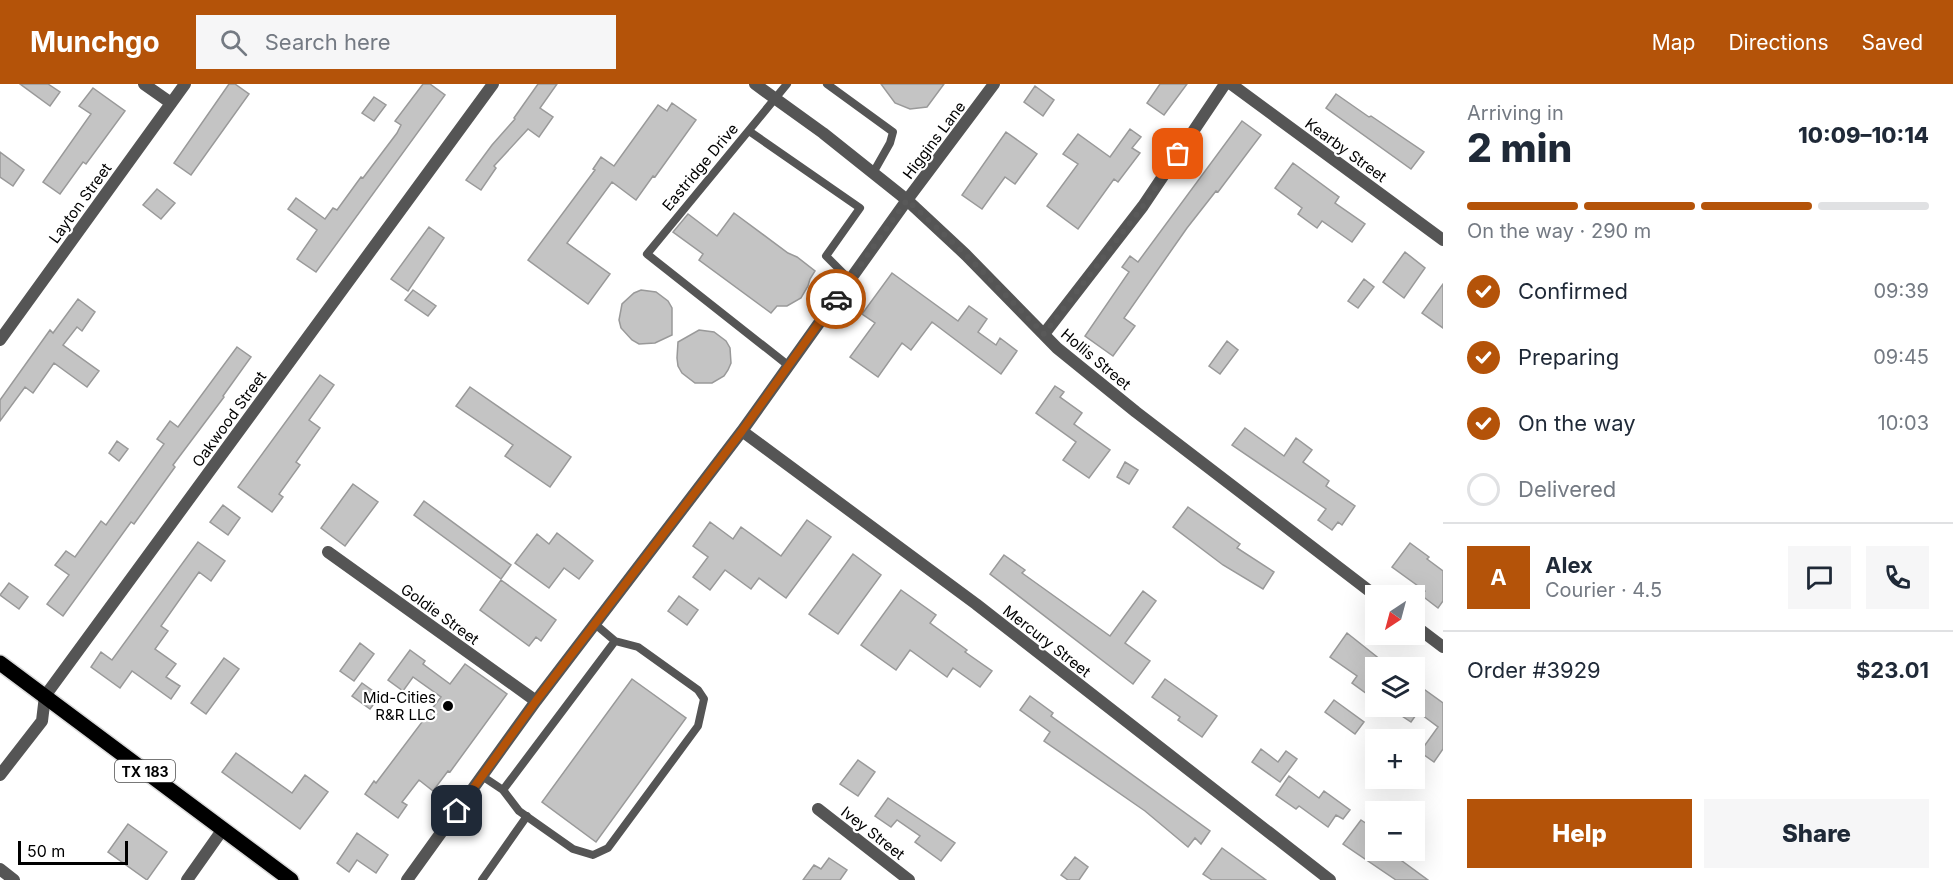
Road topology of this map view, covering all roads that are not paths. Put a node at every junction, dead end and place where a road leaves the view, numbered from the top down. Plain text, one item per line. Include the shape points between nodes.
1 (144, 84) edge
2 (184, 84) edge
3 (493, 84) edge
4 (755, 84) edge
5 (787, 84) edge
6 (827, 84) edge
7 (994, 84) edge
8 (1225, 84) edge
9 (1231, 84) edge
10 (777, 99) junction
11 (171, 103) junction
12 (749, 131) junction
13 (873, 173) junction
14 (907, 200) junction
15 (1443, 240) edge
16 (850, 280) junction
17 (2, 332) edge
18 (1044, 334) junction
19 (789, 366) junction
20 (742, 431) junction
21 (328, 552) dead end
22 (1365, 588) edge
23 (595, 624) junction
24 (1425, 633) edge
25 (615, 641) junction
26 (1443, 646) edge
27 (0, 663) edge
28 (45, 696) junction
29 (536, 701) junction
30 (0, 775) edge
31 (482, 776) junction
32 (503, 790) junction
33 (818, 809) dead end
34 (527, 816) junction
35 (223, 830) junction
36 (0, 870) edge
37 (14, 880) edge
38 (187, 880) edge
39 (291, 880) edge
40 (407, 880) edge
41 (482, 880) edge
42 (909, 880) edge
43 (1330, 880) edge

1 - 11 street
2 - 11 street, Layton Street
3 - 28 street, Oakwood Street
4 - 10 street, Hollis Street
5 - 10 lane, Eastridge Drive
6 - 13 lane via 893,132
7 - 14 street, Higgins Lane
8 - 18 street via 1143,206
9 - 15 street, Kearby Street
10 - 12 lane, Eastridge Drive
10 - 13 street, Hollis Street
11 - 17 street, Layton Street
12 - 16 lane via 860,208 826,256
12 - 19 lane, Eastridge Drive via 647,254
13 - 14 street, Hollis Street
14 - 16 street, Higgins Lane
14 - 18 street, Hollis Street
16 - 19 street, Higgins Lane
18 - 22 street, Hollis Street via 1136,412
19 - 20 street, Higgins Lane
20 - 23 street, Higgins Lane
20 - 43 street, Mercury Street via 975,604
21 - 29 street, Goldie Street
23 - 25 lane
23 - 29 street, Higgins Lane
24 - 26 street
25 - 32 lane
25 - 34 lane via 638,647 698,690 704,699 698,726 608,848 593,855 573,849
27 - 28 main road, TX 183
28 - 30 street, Oakwood Street via 42,721
28 - 35 main road, TX 183
29 - 31 street, Higgins Lane
31 - 32 lane
31 - 40 street, Higgins Lane
32 - 34 lane
33 - 42 street, Ivey Street
34 - 41 lane
35 - 38 street
35 - 39 main road, TX 183
36 - 37 street

